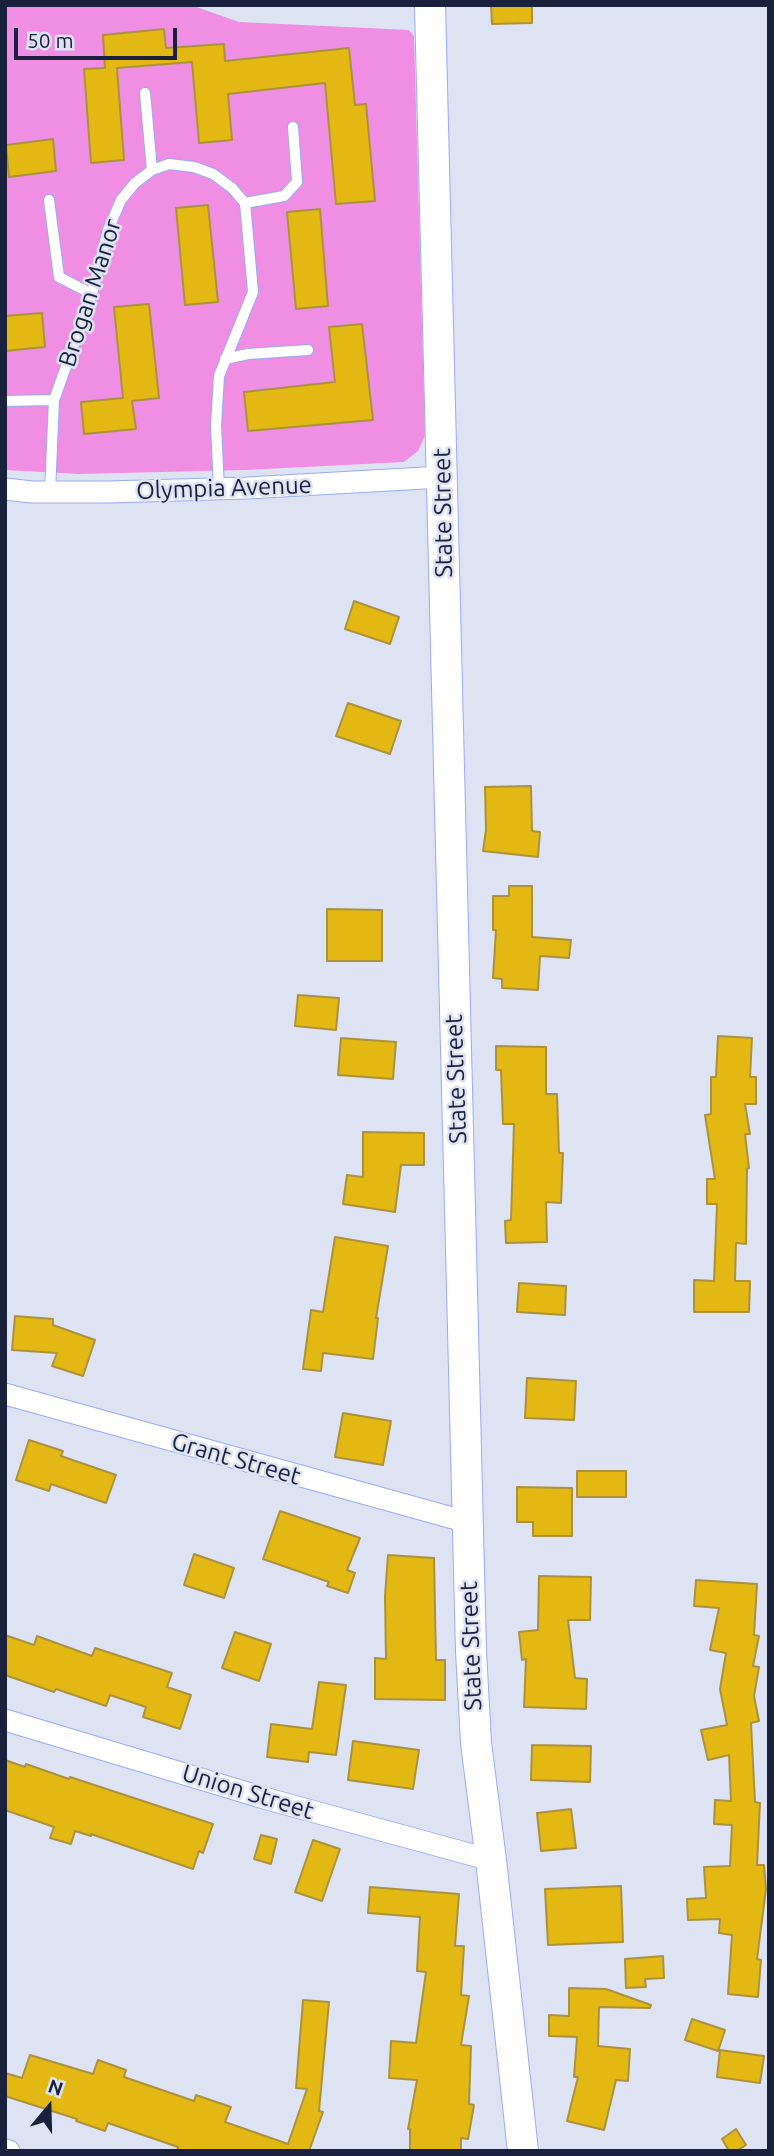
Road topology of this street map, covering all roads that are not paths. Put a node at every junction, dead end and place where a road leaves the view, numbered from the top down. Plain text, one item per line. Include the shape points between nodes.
1 (430, 5) edge
2 (145, 93) dead end
3 (293, 127) dead end
4 (152, 170) junction
5 (49, 200) dead end
6 (245, 203) junction
7 (92, 294) junction
8 (307, 351) dead end
9 (225, 359) junction
10 (54, 400) junction
11 (5, 401) edge
12 (442, 477) junction
13 (219, 488) junction
14 (5, 489) edge
15 (50, 492) junction
16 (5, 1394) edge
17 (467, 1522) junction
18 (5, 1720) edge
19 (491, 1860) junction
20 (523, 2151) edge

1 - 12 main road, State Street
2 - 4 lane
3 - 6 lane via 297,182 284,196
4 - 6 lane via 169,164 194,167 213,174
4 - 7 lane, Brogan Manor via 121,200 108,230
5 - 7 lane via 59,277
6 - 9 lane via 253,292
7 - 10 lane, Brogan Manor
8 - 9 lane
9 - 13 lane via 217,398
10 - 11 lane
10 - 15 lane, Brogan Manor
12 - 13 street, Olympia Avenue
12 - 17 main road, State Street
13 - 15 street, Olympia Avenue
14 - 15 street, Olympia Avenue
16 - 17 street, Grant Street
17 - 19 main road, State Street via 476,1743
18 - 19 street, Union Street via 277,1802
19 - 20 main road, State Street

